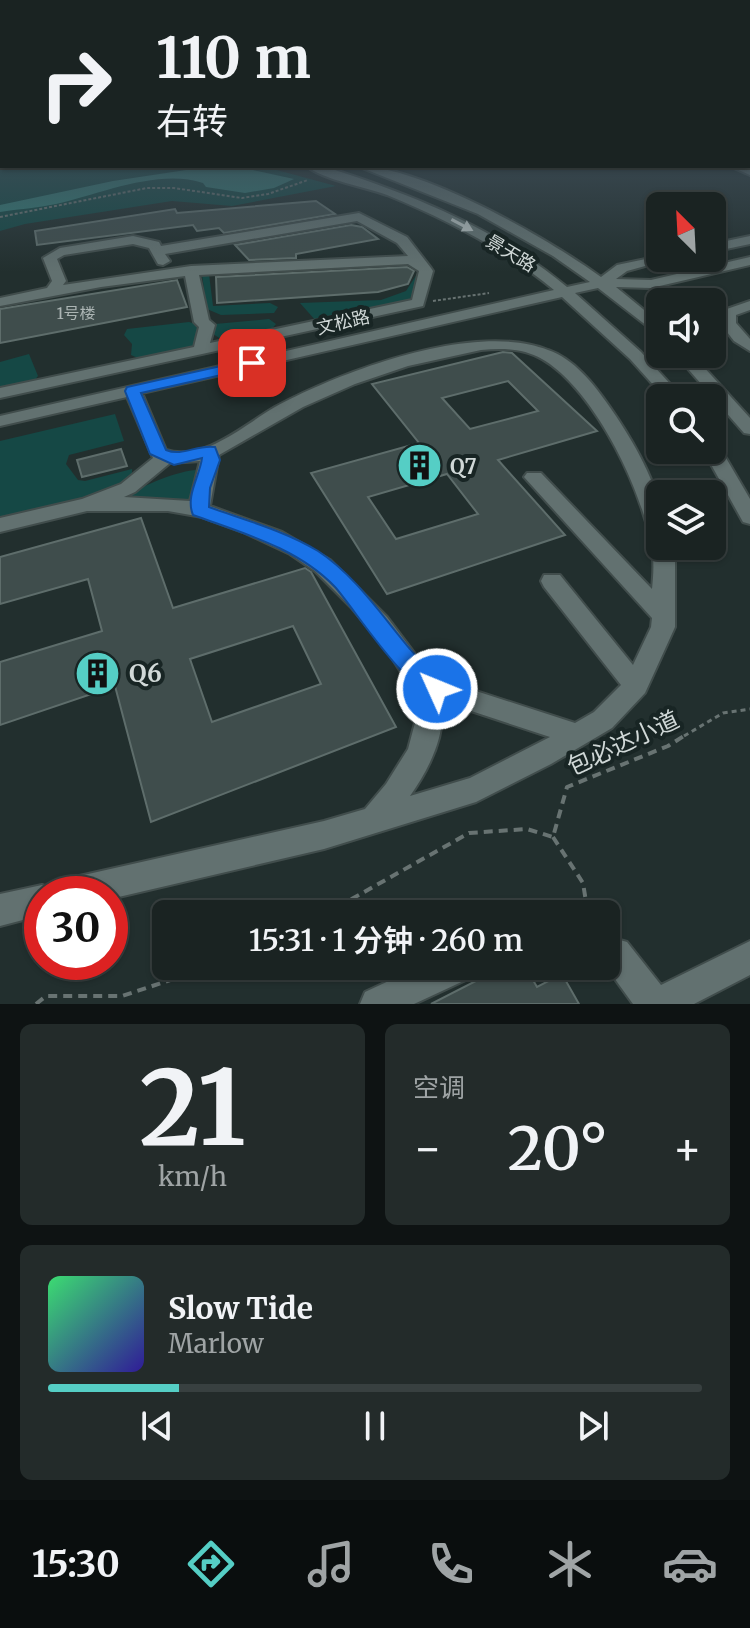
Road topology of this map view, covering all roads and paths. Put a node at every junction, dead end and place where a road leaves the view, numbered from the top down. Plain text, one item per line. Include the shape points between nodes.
1 (298, 179) edge
2 (356, 179) edge
3 (397, 179) edge
4 (0, 217) edge
5 (750, 240) edge
6 (726, 245) edge
7 (157, 251) junction
8 (750, 261) edge
9 (420, 263) junction
10 (646, 263) edge
11 (191, 270) junction
12 (169, 273) junction
13 (602, 283) junction
14 (568, 291) junction
15 (51, 292) junction
16 (0, 302) edge
17 (520, 302) junction
18 (418, 303) junction
19 (750, 305) edge
20 (646, 319) edge
21 (750, 346) edge
22 (201, 349) junction
23 (696, 368) edge
24 (92, 373) junction
25 (662, 384) edge
26 (133, 391) junction
27 (0, 393) edge
28 (100, 398) junction
29 (0, 421) edge
30 (750, 429) edge
31 (209, 451) junction
32 (166, 457) junction
33 (720, 464) edge
34 (534, 477) dead end
35 (646, 503) edge
36 (87, 504) junction
37 (200, 511) junction
38 (750, 517) edge
39 (0, 525) edge
40 (664, 560) edge
41 (552, 581) dead end
42 (663, 615) junction
43 (415, 671) junction
44 (636, 686) junction
45 (750, 709) edge
46 (577, 735) junction
47 (373, 819) junction
48 (553, 837) junction
49 (128, 880) edge
50 (350, 900) edge
51 (586, 900) edge
52 (24, 904) edge
53 (0, 910) edge
54 (750, 957) edge
55 (620, 958) edge
56 (171, 980) edge
57 (428, 980) edge
58 (36, 1004) edge
59 (377, 1004) edge
60 (654, 1004) edge
61 (660, 1004) edge

1 - 4 path via 268,194 242,198 147,188
2 -> 14 street, 景天路 via 430,208 512,252
3 - 13 street, 景天路 via 496,220
5 - 6 street
7 - 9 street via 359,217 402,240
7 - 12 street
7 - 15 street via 149,242 133,240 60,252 50,258 59,281
8 - 13 street, 文松路 via 651,284
9 - 11 street via 316,262
9 - 18 street via 426,271
10 - 13 street, 文松路 via 622,268
11 - 12 street
11 - 22 street via 207,325
12 - 15 street
13 - 14 street, 文松路
13 - 20 street, 景天路
14 - 17 street, 文松路
14 - 25 street, 景天路 via 618,335
15 - 16 street
17 - 18 path via 499,292
17 - 26 street, 文松路
18 - 22 street
19 - 21 street via 729,313 728,323
22 - 24 street
23 - 30 street
24 - 27 street
24 - 28 street
26 - 28 street, 文松路
26 - 32 street via 158,454
28 - 29 street, 文松路
31 - 32 street via 190,458
31 - 35 street via 310,396 365,373 466,349 520,345 553,359 590,391 629,454
31 - 37 street
32 - 36 street via 128,488
33 - 38 street
34 - 42 street
36 - 37 street
36 - 39 street
37 - 43 street via 311,556 341,581
40 - 42 street
41 - 44 street
42 - 44 street via 663,627
43 - 46 street via 437,689
43 - 47 street via 430,702 428,731 392,801
44 - 46 street via 603,720
45 - 48 path, 包必达小道 via 723,713 668,746 567,787
46 - 47 street via 476,789
47 - 49 street
48 - 50 path via 527,829 469,833
48 - 51 path via 583,883
52 - 53 street
54 - 61 street
55 - 60 street
56 - 58 path via 122,996 46,996
57 - 59 street

